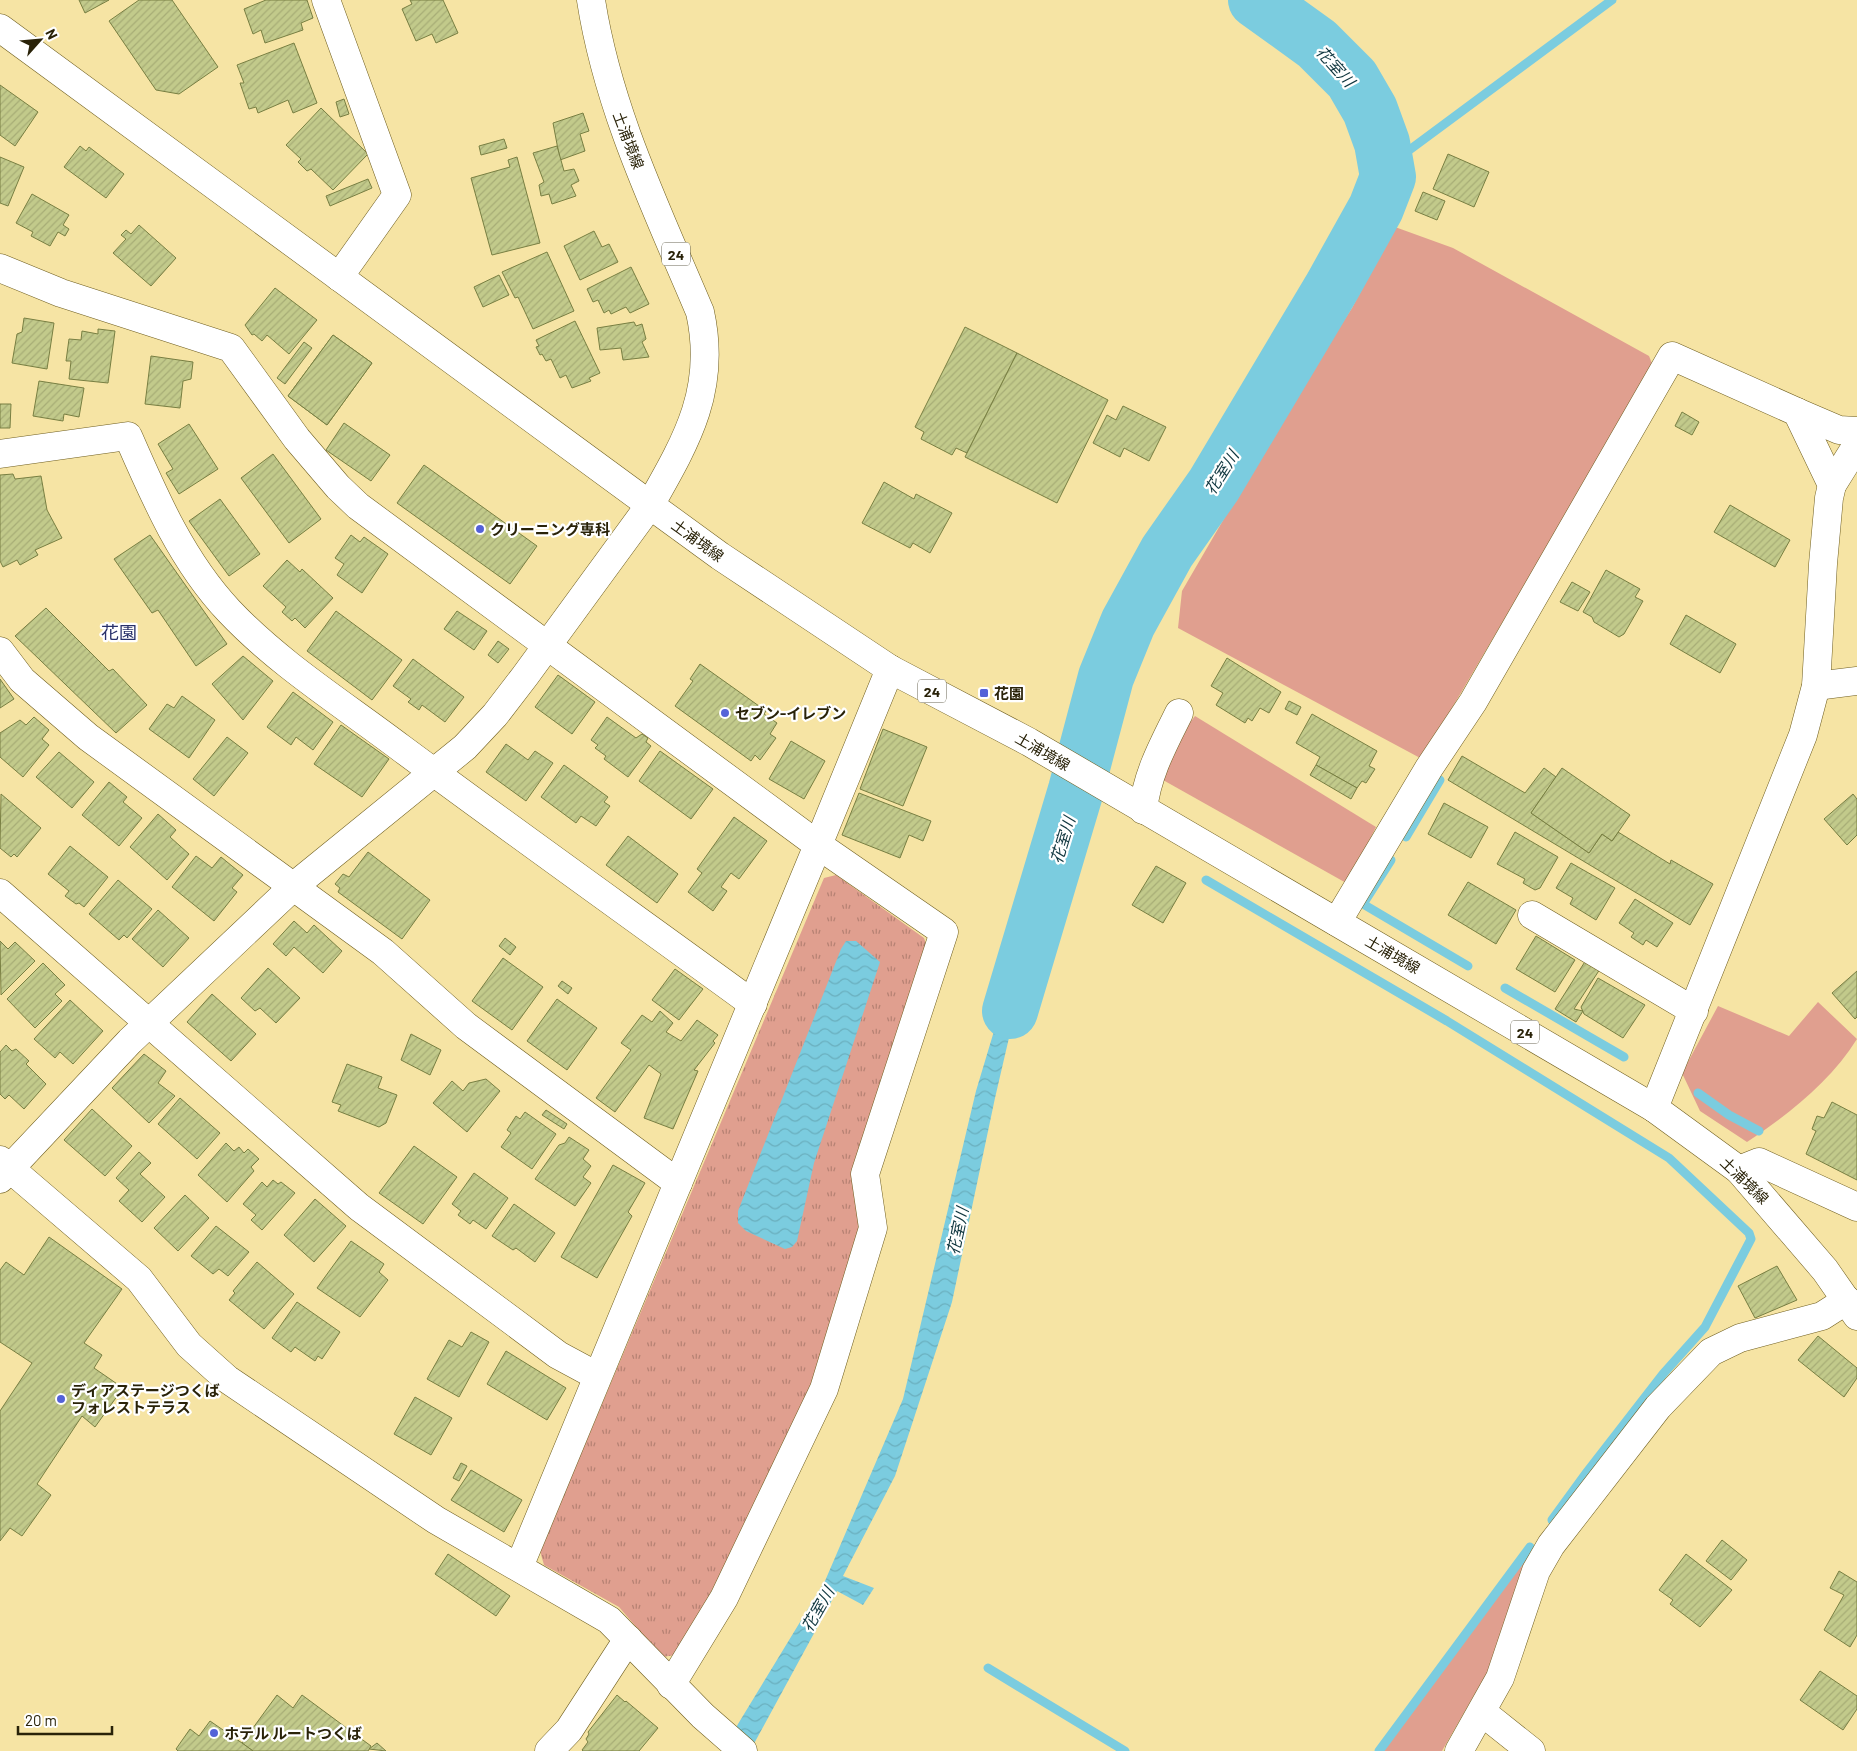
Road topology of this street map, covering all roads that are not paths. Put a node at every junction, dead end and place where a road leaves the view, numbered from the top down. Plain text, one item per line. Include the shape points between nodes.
1 (326, 0) edge
2 (591, 0) edge
3 (0, 28) edge
4 (0, 268) edge
5 (339, 277) junction
6 (1797, 412) junction
7 (1857, 431) edge
8 (1857, 445) edge
9 (0, 454) edge
10 (1832, 485) junction
11 (650, 505) junction
12 (548, 646) junction
13 (0, 651) edge
14 (890, 669) junction
15 (1857, 680) edge
16 (1816, 686) junction
17 (1179, 713) dead end
18 (435, 773) junction
19 (1135, 805) junction
20 (818, 845) junction
21 (294, 886) junction
22 (0, 893) edge
23 (1532, 915) dead end
24 (1337, 922) junction
25 (753, 1004) junction
26 (1694, 1011) junction
27 (150, 1022) junction
28 (1654, 1108) junction
29 (3, 1169) edge
30 (1739, 1170) junction
31 (678, 1183) junction
32 (1857, 1207) edge
33 (1852, 1308) edge
34 (596, 1376) junction
35 (519, 1567) junction
36 (628, 1639) junction
37 (671, 1684) junction
38 (1482, 1712) junction
39 (549, 1751) edge
40 (743, 1751) edge
41 (1459, 1751) edge
42 (1531, 1751) edge

1 - 5 street via 397,195
2 - 11 street, 土浦境線 / 24 via 596,36 616,108 700,312 706,338 706,363 696,414 684,446
3 - 5 street
4 - 12 street via 61,293 231,348 297,439 351,500
5 - 11 street
6 - 7 street via 1838,430
6 - 10 street
6 - 24 street via 1672,356 1473,702 1429,768
8 - 10 street
9 - 18 street via 128,436 168,525 194,568 228,610 271,651
10 - 16 street via 1823,564
11 - 12 street
11 - 14 street, 土浦境線 / 24 via 720,556
12 - 18 street via 495,715
12 - 20 street
13 - 21 street via 22,680 88,737
14 - 19 street, 土浦境線 / 24 via 1029,742
14 - 20 street
15 - 16 street
16 - 26 street via 1803,735
17 - 19 street via 1152,768 1145,791
18 - 21 street
18 - 25 street
19 - 24 street, 土浦境線 / 24
20 - 25 street
20 - 37 street via 944,932 865,1174 873,1228 824,1389 724,1598
21 - 27 street
21 - 31 street via 383,952 466,1026
22 - 27 street
23 - 26 street
24 - 28 street, 土浦境線 / 24
25 - 31 street
26 - 28 street
27 - 29 street
27 - 34 street via 359,1207 558,1355
28 - 30 street, 土浦境線 / 24
29 - 35 street via 139,1279 189,1345 227,1379 436,1520
30 - 32 street via 1759,1162
30 - 33 street, 土浦境線 / 24 via 1802,1241
31 - 34 street
33 - 38 street via 1740,1338 1711,1352 1658,1407 1551,1545 1536,1570 1500,1678
34 - 35 street
35 - 36 street via 609,1620
36 - 37 street
36 - 39 street via 569,1730
37 - 40 street
38 - 41 street
38 - 42 street

